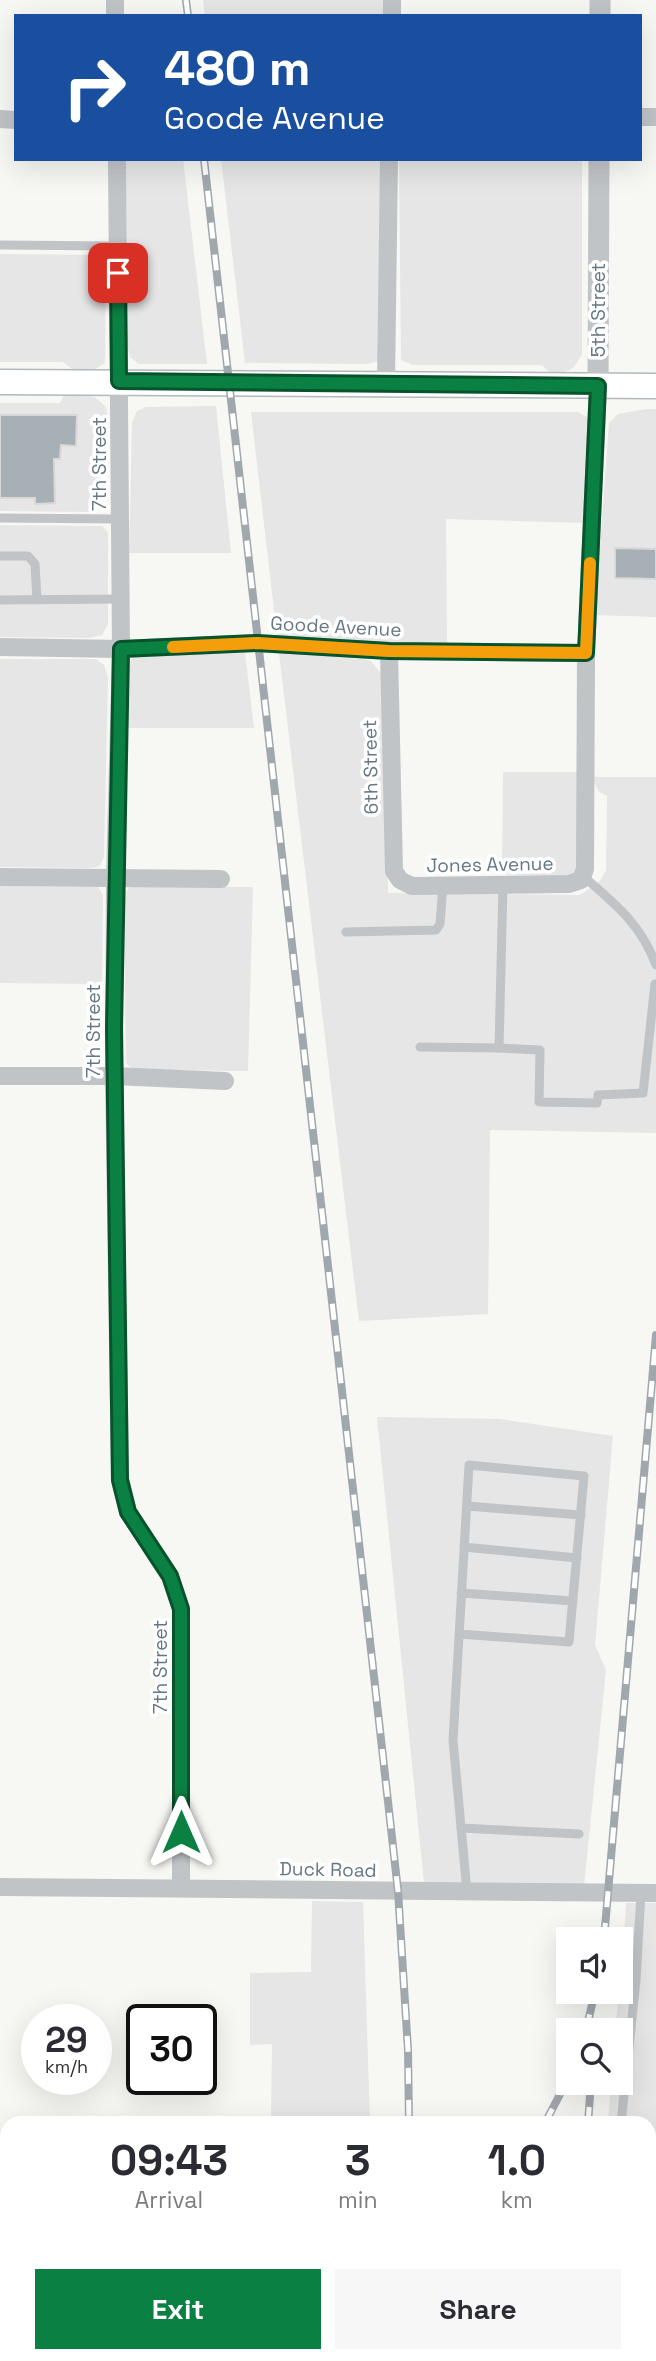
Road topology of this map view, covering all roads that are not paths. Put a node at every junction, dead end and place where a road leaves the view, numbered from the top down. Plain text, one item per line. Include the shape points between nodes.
1 (117, 161) edge
2 (389, 161) edge
3 (599, 161) edge
4 (0, 245) edge
5 (118, 246) junction
6 (119, 381) junction
7 (0, 382) edge
8 (386, 383) junction
9 (598, 386) junction
10 (656, 386) edge
11 (0, 517) edge
12 (120, 519) junction
13 (0, 556) edge
14 (120, 599) junction
15 (0, 600) edge
16 (37, 600) junction
17 (0, 647) edge
18 (121, 649) junction
19 (389, 651) junction
20 (586, 653) junction
21 (0, 877) edge
22 (115, 878) junction
23 (582, 878) junction
24 (221, 879) dead end
25 (400, 880) joint
26 (443, 885) junction
27 (503, 885) junction
28 (346, 932) dead end
29 (656, 965) edge
30 (655, 984) edge
31 (420, 1047) dead end
32 (499, 1048) junction
33 (0, 1076) edge
34 (114, 1076) junction
35 (225, 1081) dead end
36 (467, 1506) junction
37 (581, 1515) junction
38 (464, 1547) junction
39 (577, 1558) junction
40 (461, 1593) junction
41 (573, 1601) junction
42 (459, 1634) junction
43 (461, 1828) junction
44 (579, 1834) dead end
45 (0, 1887) edge
46 (181, 1888) junction
47 (467, 1892) junction
48 (648, 1893) edge
49 (622, 2116) edge

1 - 5 street, 7th Street
2 - 8 street
3 - 9 street, 5th Street
4 - 5 lane
5 - 6 street, 7th Street
6 - 7 main road
6 - 8 main road
6 - 12 street, 7th Street
8 - 9 main road
9 - 10 main road
9 - 20 street, 5th Street
11 - 12 lane
12 - 14 street, 7th Street
13 - 16 lane via 28,556 35,564
14 - 16 lane
14 - 18 street, 7th Street
15 - 16 lane
17 - 18 street, Goode Avenue
18 - 19 street, Goode Avenue via 257,643
18 - 22 street, 7th Street
19 - 20 street, Goode Avenue
19 - 25 street, 6th Street via 394,871
20 - 23 street, 5th Street via 586,869
21 - 22 street
22 - 24 street
22 - 34 street, 7th Street
23 - 27 street, Jones Avenue via 569,884
23 - 29 lane via 623,911 647,940
25 - 26 street, Jones Avenue via 412,886
26 - 27 street, Jones Avenue
26 - 28 lane via 436,930
27 - 32 lane
30 - 32 lane via 643,1093 598,1094 597,1103 538,1102 540,1050
31 - 32 lane
33 - 34 street
34 - 35 street
34 - 46 street, 7th Street via 120,1480 128,1512 170,1576 181,1609
36 - 37 lane
36 - 37 lane via 469,1465 584,1475
36 - 38 lane
37 - 39 lane
38 - 39 lane
38 - 40 lane
39 - 41 lane
40 - 41 lane
40 - 42 lane
41 - 42 lane via 569,1642
42 - 43 lane via 453,1740
43 - 44 lane
43 - 47 lane
45 - 46 street, Duck Road
46 - 47 street, Duck Road
47 - 48 street, Duck Road
48 - 49 lane

